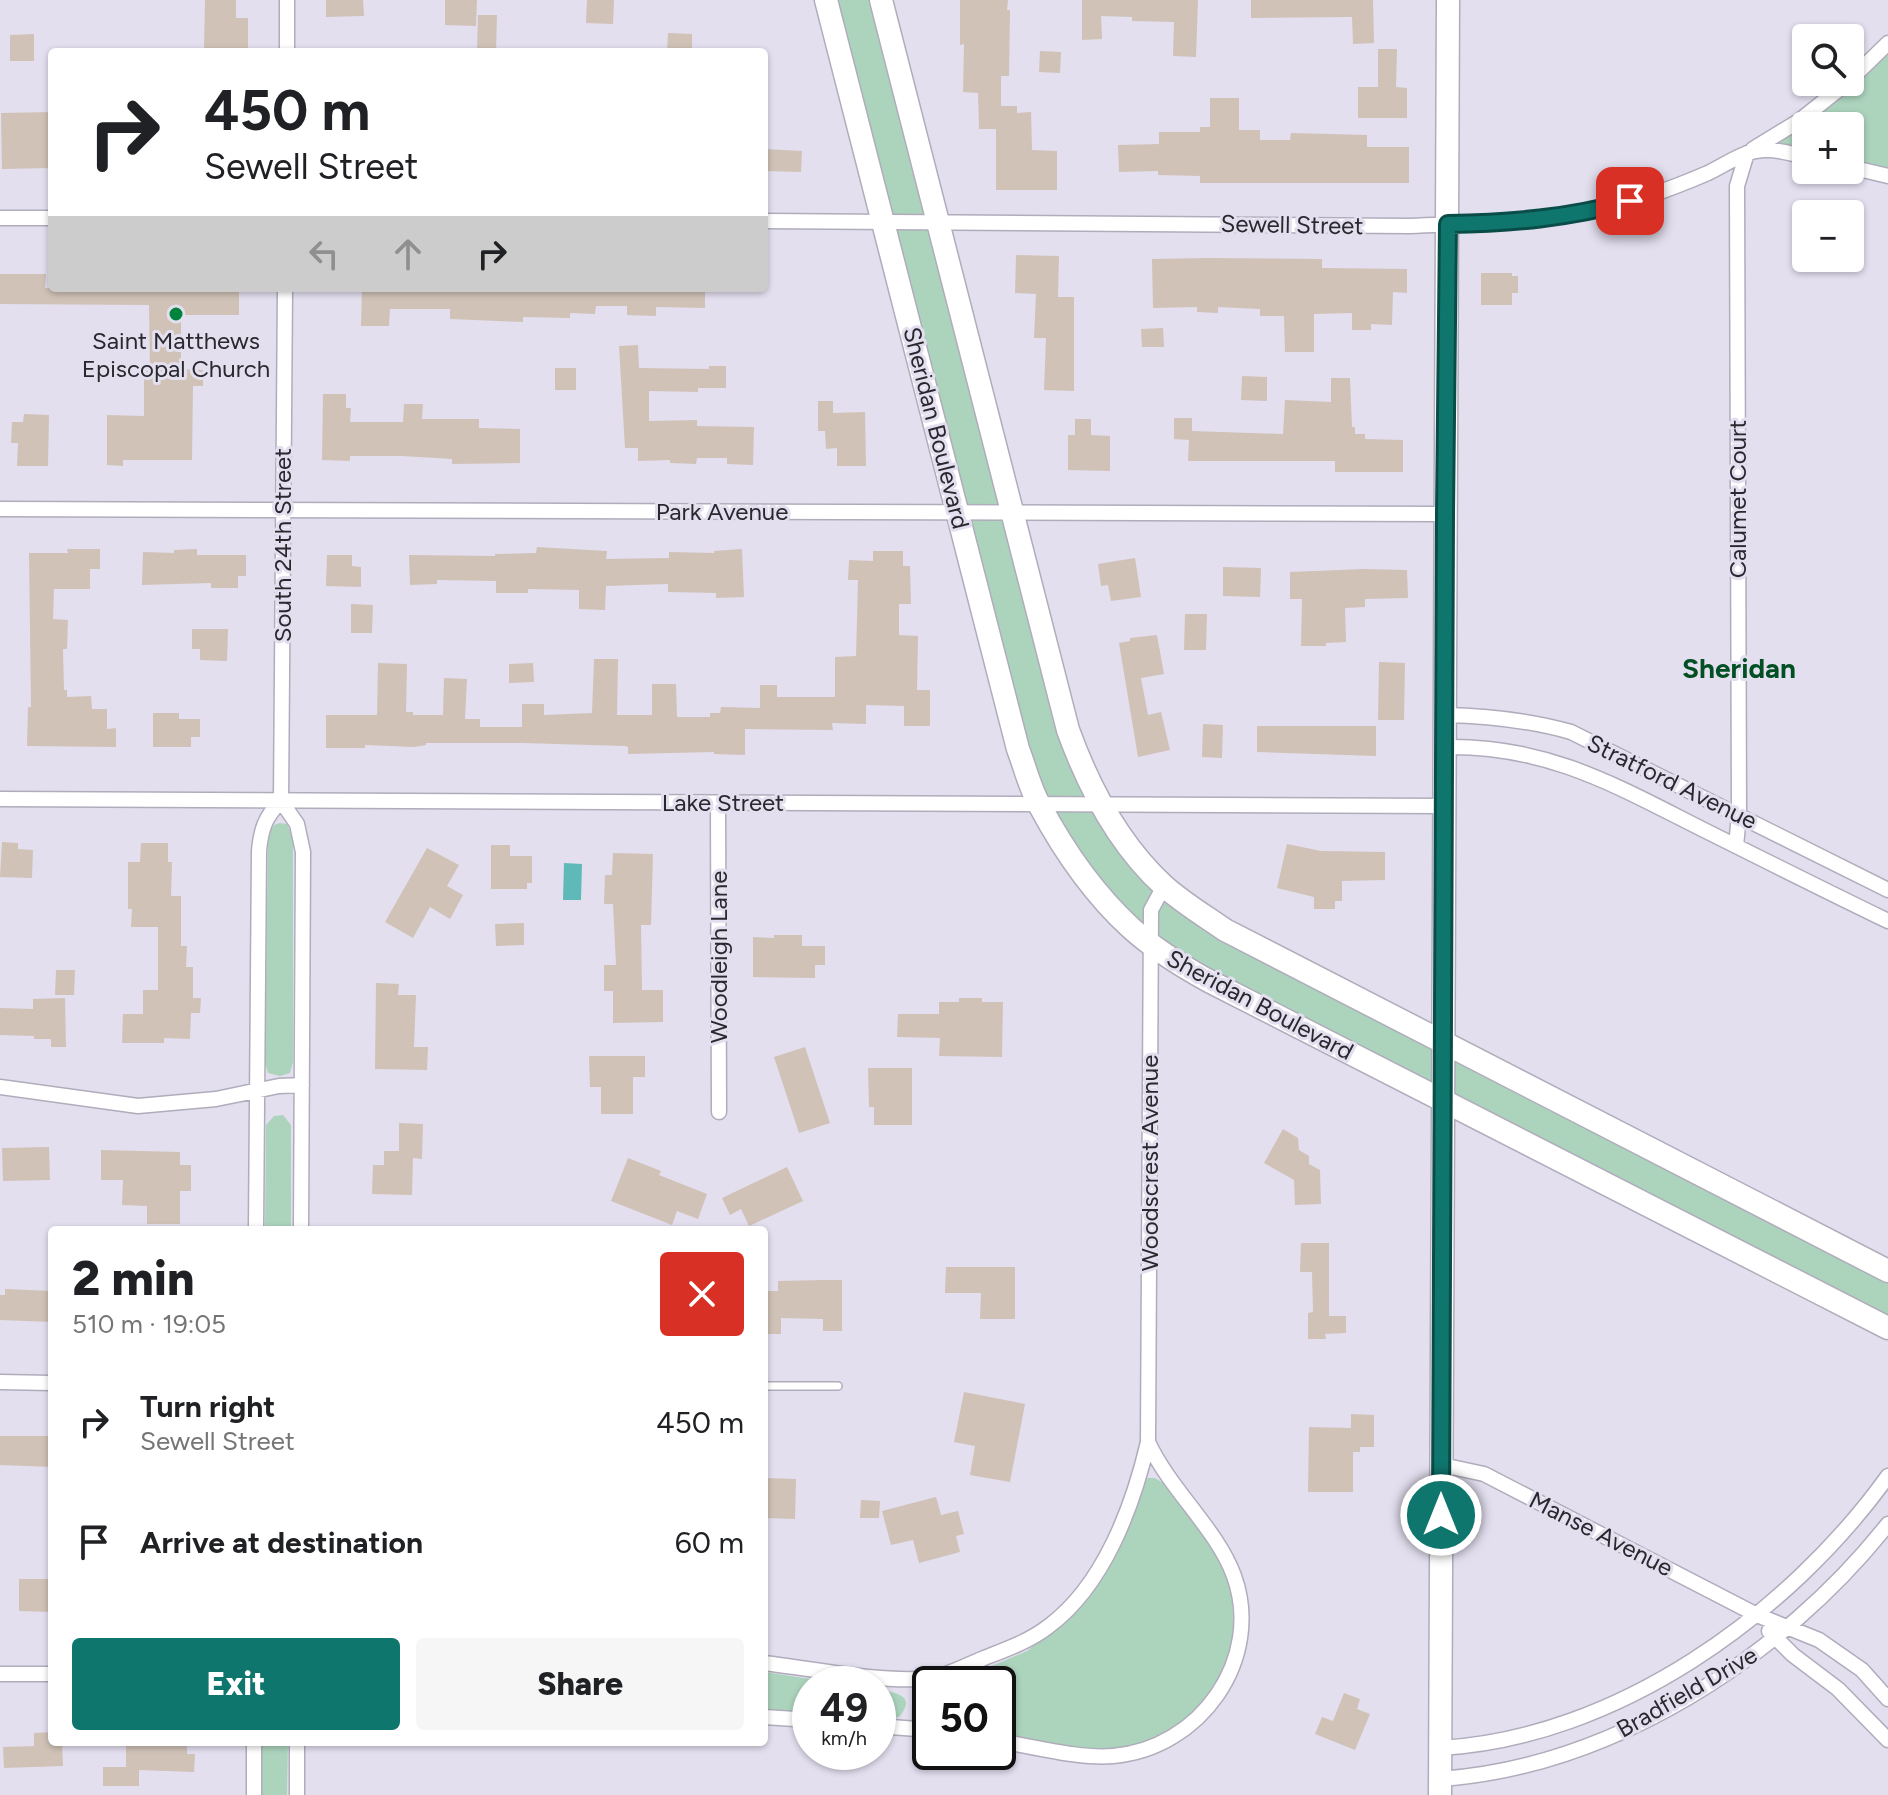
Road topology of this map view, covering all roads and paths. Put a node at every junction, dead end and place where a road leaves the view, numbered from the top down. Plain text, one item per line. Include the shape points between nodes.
1 (287, 0) edge
2 (826, 0) edge
3 (881, 0) edge
4 (1448, 0) edge
5 (1888, 43) edge
6 (287, 48) edge
7 (1864, 66) edge
8 (1830, 96) edge
9 (1747, 153) junction
10 (1792, 154) edge
11 (1864, 170) edge
12 (1888, 176) edge
13 (0, 218) edge
14 (48, 218) edge
15 (768, 221) edge
16 (883, 221) junction
17 (937, 222) junction
18 (1448, 224) junction
19 (285, 292) edge
20 (0, 509) edge
21 (283, 510) junction
22 (957, 513) junction
23 (1012, 513) junction
24 (1445, 514) junction
25 (1445, 715) junction
26 (1445, 747) junction
27 (0, 799) edge
28 (281, 801) junction
29 (718, 803) junction
30 (1038, 804) junction
31 (1099, 804) junction
32 (1445, 806) junction
33 (1739, 815) junction
34 (1736, 846) junction
35 (1164, 886) junction
36 (1888, 890) edge
37 (1888, 921) edge
38 (1150, 944) junction
39 (1442, 1040) junction
40 (302, 1085) junction
41 (0, 1087) edge
42 (256, 1090) junction
43 (1443, 1101) junction
44 (719, 1112) dead end
45 (256, 1226) edge
46 (301, 1226) edge
47 (1888, 1271) edge
48 (1888, 1328) edge
49 (0, 1382) edge
50 (48, 1383) edge
51 (768, 1386) edge
52 (838, 1386) dead end
53 (1148, 1442) junction
54 (1442, 1465) junction
55 (1888, 1476) edge
56 (1888, 1524) edge
57 (1757, 1615) junction
58 (1789, 1628) junction
59 (1775, 1639) junction
60 (768, 1663) edge
61 (965, 1666) edge
62 (0, 1674) edge
63 (48, 1674) edge
64 (912, 1678) edge
65 (1888, 1699) edge
66 (768, 1717) edge
67 (792, 1719) edge
68 (1888, 1740) edge
69 (1016, 1744) edge
70 (254, 1746) edge
71 (297, 1746) edge
72 (1441, 1748) junction
73 (1440, 1787) edge
74 (254, 1795) edge
75 (297, 1795) edge

1 - 6 street
2 - 16 main road, Sheridan Boulevard
3 - 17 main road, Sheridan Boulevard
4 - 18 main road
5 - 7 street
8 - 9 street
9 - 10 street, Sewell Street
9 - 18 street, Sewell Street via 1657,193 1603,209 1518,222
9 - 33 street, Calumet Court via 1737,186
11 - 12 street
13 - 14 street
15 - 16 street, Sewell Street
16 - 17 street, Sewell Street
16 - 22 main road, Sheridan Boulevard
17 - 18 street, Sewell Street
17 - 23 main road, Sheridan Boulevard
18 - 24 main road
19 - 21 street, South 24th Street
20 - 21 street, Park Avenue
21 - 22 street, Park Avenue
21 - 28 street, South 24th Street
22 - 23 street, Park Avenue
22 - 30 main road, Sheridan Boulevard via 1018,749
23 - 24 street, Park Avenue
23 - 31 main road, Sheridan Boulevard via 1068,730
24 - 25 main road
25 - 26 main road
25 - 33 street, Stratford Avenue via 1540,723 1571,732
26 - 32 main road
26 - 34 street, Stratford Avenue via 1480,746 1565,764
27 - 28 street, Lake Street
28 - 29 street, Lake Street
28 - 40 street, South 24th Street via 297,824 303,852
28 - 42 street via 262,826 259,851
29 - 30 street, Lake Street
29 - 44 street, Woodleigh Lane
30 - 31 street, Lake Street
30 - 38 main road, Sheridan Boulevard via 1098,891
31 - 32 street, Lake Street
31 - 35 main road, Sheridan Boulevard
32 - 39 main road
33 - 34 street, Calumet Court
33 - 36 street, Stratford Avenue
34 - 37 street, Stratford Avenue
35 - 38 street, Woodscrest Avenue via 1151,910
35 - 39 main road, Sheridan Boulevard via 1225,930
38 - 43 main road, Sheridan Boulevard via 1207,980
38 - 53 street, Woodscrest Avenue
39 - 43 main road
39 - 47 main road, Sheridan Boulevard
40 - 42 street
40 - 46 street, South 24th Street
41 - 42 street via 138,1106
42 - 45 street
43 - 48 main road, Sheridan Boulevard
43 - 54 main road
49 - 50 street
51 - 52 lane
53 - 61 street, Woodscrest Avenue via 1136,1491 1096,1573 1052,1625 1026,1642
53 - 69 street, Woodscrest Avenue via 1159,1466 1225,1555 1240,1594 1241,1639 1224,1685 1194,1723 1136,1752 1096,1756
54 - 57 street, Manse Avenue via 1484,1474
54 - 72 main road
55 - 57 street, Bradfield Drive via 1826,1551
56 - 58 street, Bradfield Drive
57 - 58 street, Manse Avenue
57 - 59 street, Manse Avenue
57 - 72 street, Bradfield Drive via 1696,1659 1618,1700 1537,1732
58 - 59 street, Bradfield Drive
58 - 65 street, Manse Avenue via 1840,1653
59 - 68 street, Manse Avenue via 1838,1689
59 - 73 street, Bradfield Drive via 1693,1693 1607,1737 1565,1754
60 - 64 street, Woodscrest Avenue
62 - 63 street
66 - 67 street
70 - 74 street
71 - 75 street
72 - 73 main road

